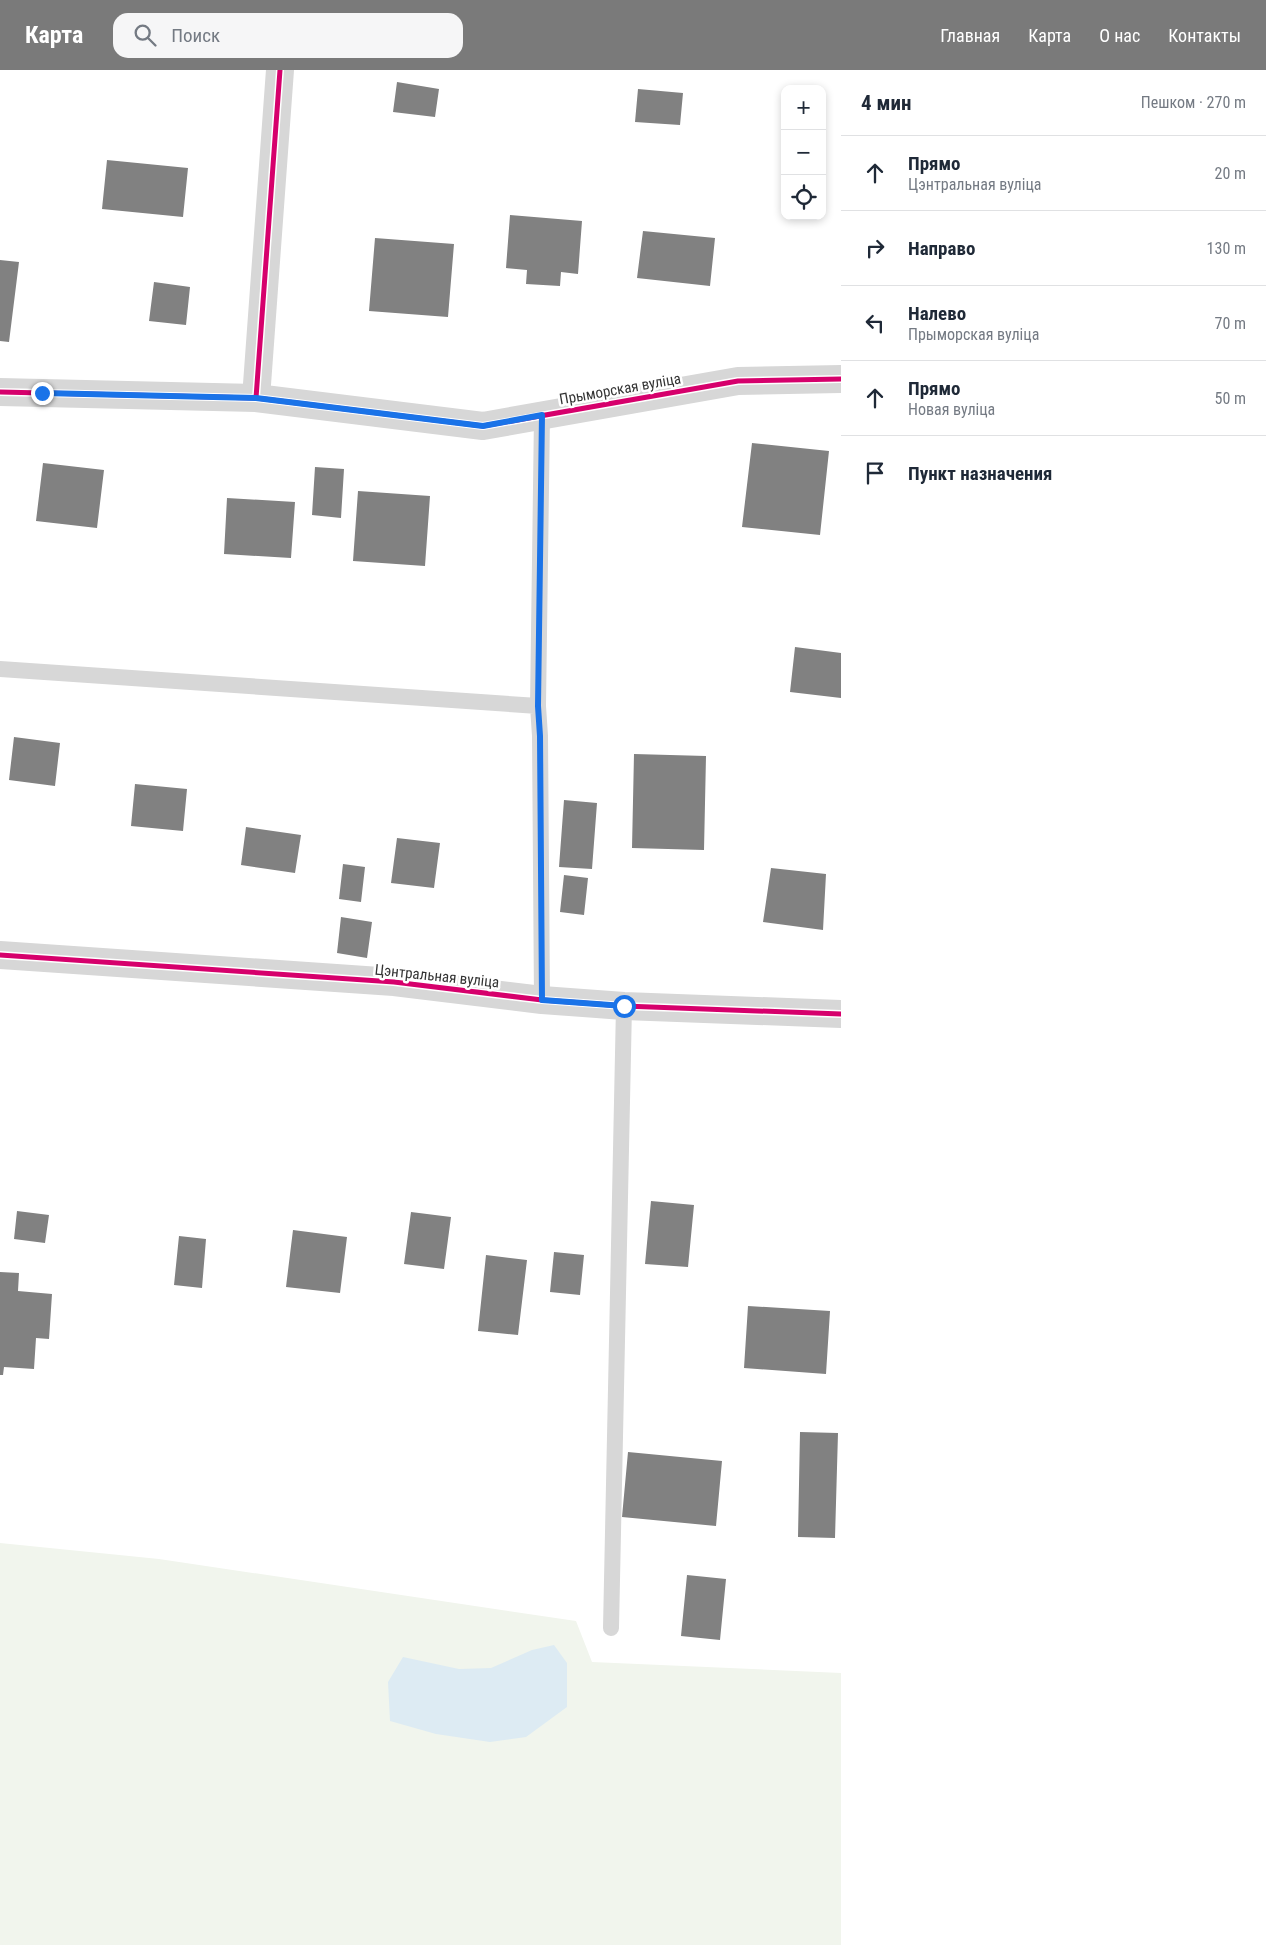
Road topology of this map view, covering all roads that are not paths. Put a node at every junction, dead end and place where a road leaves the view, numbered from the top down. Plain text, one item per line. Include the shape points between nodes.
1 (280, 70) edge
2 (841, 379) edge
3 (0, 392) edge
4 (256, 398) junction
5 (542, 415) junction
6 (0, 669) edge
7 (538, 706) junction
8 (0, 955) edge
9 (542, 1000) junction
10 (624, 1006) junction
11 (841, 1014) edge
12 (611, 1628) dead end

1 - 4 street
2 - 5 street, Прыморская вуліца via 738,381
3 - 4 street, Прыморская вуліца
4 - 5 street, Прыморская вуліца via 483,426
5 - 7 lane
6 - 7 lane
7 - 9 lane
8 - 9 street, Цэнтральная вуліца via 394,982
9 - 10 street, Цэнтральная вуліца
10 - 11 street, Цэнтральная вуліца
10 - 12 lane

